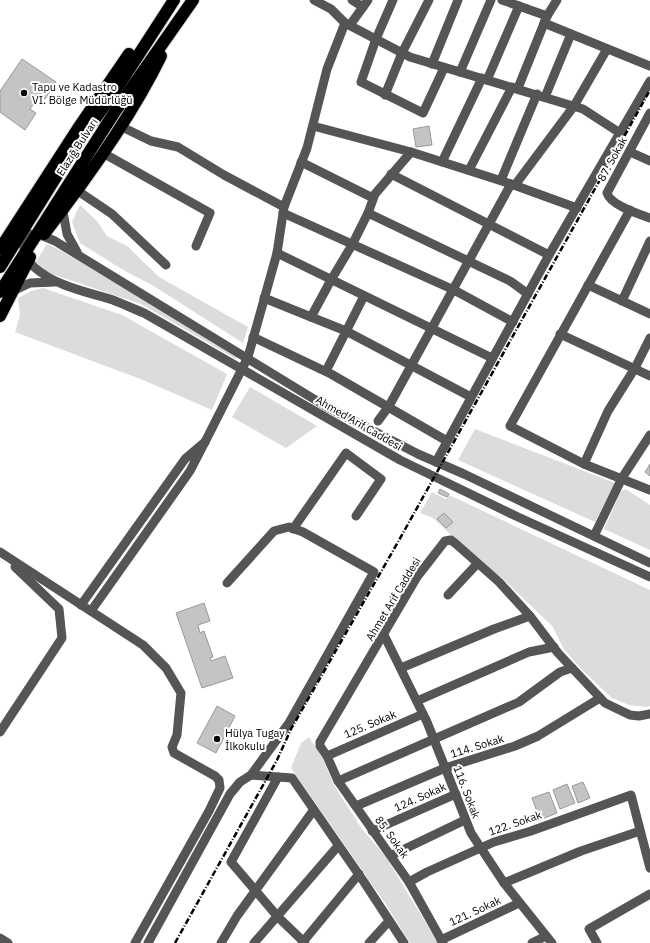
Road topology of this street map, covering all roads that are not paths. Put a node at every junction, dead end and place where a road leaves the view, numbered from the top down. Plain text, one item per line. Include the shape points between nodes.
1 (174, 0) edge
2 (193, 0) edge
3 (314, 0) edge
4 (352, 0) edge
5 (393, 0) edge
6 (429, 0) edge
7 (458, 0) edge
8 (491, 0) edge
9 (502, 0) edge
10 (557, 0) edge
11 (365, 3) edge
12 (519, 6) junction
13 (546, 20) junction
14 (159, 23) junction
15 (176, 24) junction
16 (348, 24) junction
17 (571, 34) junction
18 (376, 39) junction
19 (607, 49) junction
20 (402, 53) junction
21 (432, 64) junction
22 (650, 66) edge
23 (444, 68) junction
24 (460, 72) junction
25 (485, 79) junction
26 (650, 81) edge
27 (515, 88) junction
28 (385, 95) junction
29 (541, 95) junction
30 (574, 106) junction
31 (650, 113) edge
32 (120, 126) junction
33 (313, 126) junction
34 (620, 133) junction
35 (411, 152) junction
36 (630, 152) junction
37 (103, 153) junction
38 (650, 161) edge
39 (301, 162) junction
40 (442, 162) junction
41 (469, 170) junction
42 (391, 174) junction
43 (501, 180) junction
44 (513, 185) junction
45 (78, 191) junction
46 (60, 196) junction
47 (373, 198) junction
48 (577, 208) junction
49 (63, 210) junction
50 (284, 210) junction
51 (630, 210) junction
52 (368, 213) junction
53 (650, 218) edge
54 (490, 224) junction
55 (22, 233) junction
56 (39, 236) junction
57 (650, 241) edge
58 (352, 245) junction
59 (196, 246) dead end
60 (0, 249) edge
61 (277, 253) junction
62 (79, 255) junction
63 (549, 255) junction
64 (27, 256) junction
65 (470, 261) junction
66 (166, 265) dead end
67 (0, 268) edge
68 (330, 280) junction
69 (61, 282) junction
70 (588, 284) junction
71 (454, 290) junction
72 (13, 291) junction
73 (0, 292) edge
74 (528, 294) junction
75 (364, 296) junction
76 (264, 298) junction
77 (622, 301) junction
78 (650, 303) edge
79 (648, 313) edge
80 (0, 316) edge
81 (312, 317) junction
82 (513, 322) junction
83 (432, 330) junction
84 (346, 331) junction
85 (560, 334) junction
86 (253, 336) junction
87 (650, 338) edge
88 (248, 357) junction
89 (492, 358) junction
90 (411, 365) junction
91 (635, 368) junction
92 (241, 370) junction
93 (326, 371) junction
94 (650, 376) edge
95 (471, 397) junction
96 (389, 406) junction
97 (378, 421) dead end
98 (650, 435) edge
99 (447, 441) junction
100 (205, 442) junction
101 (436, 462) junction
102 (584, 464) junction
103 (622, 478) junction
104 (650, 490) edge
105 (356, 516) dead end
106 (293, 529) junction
107 (594, 536) junction
108 (0, 553) edge
109 (650, 563) edge
110 (478, 564) junction
111 (650, 577) edge
112 (227, 583) dead end
113 (448, 595) dead end
114 (81, 605) junction
115 (91, 612) junction
116 (530, 616) junction
117 (384, 635) junction
118 (554, 647) junction
119 (401, 668) junction
120 (572, 668) junction
121 (600, 698) junction
122 (417, 701) junction
123 (423, 714) junction
124 (650, 714) edge
125 (0, 732) edge
126 (434, 740) junction
127 (320, 746) joint
128 (327, 756) junction
129 (445, 768) junction
130 (251, 775) junction
131 (278, 776) junction
132 (338, 781) junction
133 (456, 794) junction
134 (356, 806) junction
135 (313, 811) junction
136 (465, 820) junction
137 (372, 831) junction
138 (640, 831) junction
139 (338, 846) junction
140 (481, 849) junction
141 (392, 855) junction
142 (650, 868) edge
143 (358, 874) junction
144 (409, 882) junction
145 (504, 883) junction
146 (256, 890) junction
147 (650, 894) edge
148 (519, 903) junction
149 (278, 917) junction
150 (389, 921) junction
151 (0, 938) edge
152 (549, 940) edge
153 (442, 942) edge
154 (8, 943) edge
155 (135, 943) edge
156 (148, 943) edge
157 (221, 943) edge
158 (254, 943) edge
159 (303, 943) edge
160 (369, 943) edge
161 (404, 943) edge
162 (532, 943) edge
163 (597, 943) edge

1 - 14 highway, Elazığ Bulvarı
2 - 15 highway, Elazığ Bulvarı
3 - 16 street via 331,9
4 - 11 street
5 - 18 street
6 - 20 street
7 - 21 street
8 - 24 street
9 - 12 street
10 - 13 street
11 - 16 street
12 - 13 street
12 - 25 street
13 - 17 street
13 - 27 street
14 - 55 highway, Elazığ Bulvarı via 69,156
14 - 60 highway via 131,51
15 - 32 highway via 153,72
15 - 46 highway, Elazığ Bulvarı
16 - 18 street
16 - 33 street via 327,69
17 - 19 street
17 - 29 street
18 - 20 street
18 - 28 street via 361,82
19 - 22 street
19 - 30 street
20 - 21 street
20 - 28 street
21 - 23 street
23 - 24 street
23 - 28 street via 423,113
24 - 25 street
25 - 27 street
25 - 40 street
26 - 34 street
27 - 29 street
27 - 41 street
29 - 30 street
29 - 43 street
30 - 34 street
30 - 44 street
31 - 36 street, 87. Sokak
32 - 37 highway
32 - 50 street via 150,141 178,147
33 - 35 street
33 - 39 street
34 - 48 street
35 - 40 street
35 - 42 street
36 - 38 street
36 - 51 street, 87. Sokak via 607,193 610,199
37 - 45 highway
37 - 59 street via 210,213
39 - 47 street
39 - 50 street
40 - 41 street
41 - 43 street
42 - 47 street
42 - 54 street
43 - 44 street
44 - 48 street
44 - 54 street
45 - 49 highway
45 - 66 street via 112,214
46 - 49 street, Ahmed Arif Caddesi
46 - 56 highway, Elazığ Bulvarı
47 - 52 street
48 - 63 street
49 - 56 highway
49 - 62 street, Ahmed Arif Caddesi via 67,234
50 - 58 street
50 - 61 street
51 - 53 street, 87. Sokak
51 - 70 street
52 - 58 street
52 - 65 street
54 - 63 street
54 - 65 street
55 - 56 street, Ahmed Arif Caddesi
55 - 64 street
55 - 67 highway, Elazığ Bulvarı
56 - 62 street, Ahmed Arif Caddesi
56 - 64 highway, Elazığ Bulvarı
57 - 77 street
58 - 68 street
58 - 71 street
61 - 68 street
61 - 76 street
62 - 88 street, Ahmed Arif Caddesi
63 - 74 street
64 - 69 street, Ahmed Arif Caddesi via 34,267 46,276
64 - 72 highway
64 - 73 highway, Elazığ Bulvarı
65 - 71 street
65 - 74 street via 510,281
68 - 75 street
68 - 81 street
69 - 72 street, Ahmed Arif Caddesi via 30,283
69 - 92 street, Ahmed Arif Caddesi via 144,313
70 - 77 street
70 - 85 street
71 - 82 street
71 - 83 street
72 - 80 highway
74 - 82 street
75 - 83 street
75 - 84 street
76 - 81 street
76 - 86 street
77 - 79 street
78 - 79 street
81 - 84 street
82 - 89 street
83 - 89 street
83 - 90 street
84 - 90 street
84 - 93 street
85 - 91 street
85 - 102 street via 510,426
86 - 88 street
86 - 93 street
87 - 91 street
88 - 92 street
88 - 101 street, Ahmed Arif Caddesi via 327,407
89 - 95 street
90 - 95 street
90 - 96 street
91 - 94 street
91 - 102 street via 608,410
92 - 100 street
92 - 111 street, Ahmed Arif Caddesi via 400,460
93 - 96 street
95 - 99 street
96 - 97 street
96 - 99 street
98 - 103 street
99 - 101 street
100 - 114 street via 185,459
100 - 115 street via 190,471
101 - 107 street, Ahmed Arif Caddesi
102 - 103 street
103 - 104 street
103 - 107 street
105 - 106 street via 380,479 346,452
106 - 112 street via 289,527 274,531
106 - 130 street via 303,532 374,572 289,723
107 - 109 street, Ahmed Arif Caddesi
108 - 114 street
108 - 125 street via 59,609 62,638
110 - 113 street
110 - 116 street, Ahmet Arif Caddesi via 500,582
110 - 117 street, Ahmet Arif Caddesi via 451,540 445,541 417,578
114 - 115 street
115 - 155 street via 144,645 166,668 181,693 177,735 172,747 174,753 219,780 220,788 209,811
116 - 118 street, Ahmet Arif Caddesi
116 - 119 street via 494,628
117 - 119 street, 116. Sokak
117 - 127 street, Ahmet Arif Caddesi
118 - 120 street, Ahmet Arif Caddesi
118 - 122 street via 529,652
119 - 122 street, 116. Sokak
120 - 121 street, Ahmet Arif Caddesi
120 - 126 street via 560,672 519,702
121 - 124 street, Ahmet Arif Caddesi via 630,715
121 - 129 street, 114. Sokak via 538,736
122 - 123 street, 116. Sokak
123 - 126 street, 116. Sokak
123 - 128 street, 125. Sokak
126 - 129 street, 116. Sokak
126 - 132 street
127 - 128 street, 85. Sokak
128 - 132 street, 85. Sokak
129 - 133 street, 116. Sokak
129 - 134 street, 114. Sokak
130 - 131 street
130 - 156 street via 240,782 230,794
131 - 135 street via 292,778
131 - 146 street via 231,862
132 - 134 street, 85. Sokak
133 - 136 street, 116. Sokak
133 - 137 street, 124. Sokak
134 - 137 street, 85. Sokak
135 - 139 street
135 - 146 street
136 - 140 street, 116. Sokak
136 - 141 street
137 - 141 street, 85. Sokak
138 - 140 street, 122. Sokak via 632,794 494,842
138 - 142 street
138 - 145 street via 581,851
139 - 143 street
139 - 149 street
140 - 144 street, 122. Sokak
140 - 145 street, 116. Sokak
141 - 144 street, 85. Sokak
143 - 150 street
143 - 159 street
144 - 153 street, 85. Sokak
145 - 148 street, 116. Sokak
146 - 149 street
146 - 157 street
147 - 163 street via 589,930
148 - 152 street, 116. Sokak
148 - 153 street, 121. Sokak
149 - 158 street
149 - 159 street
150 - 160 street
150 - 161 street
151 - 154 street
152 - 162 street

